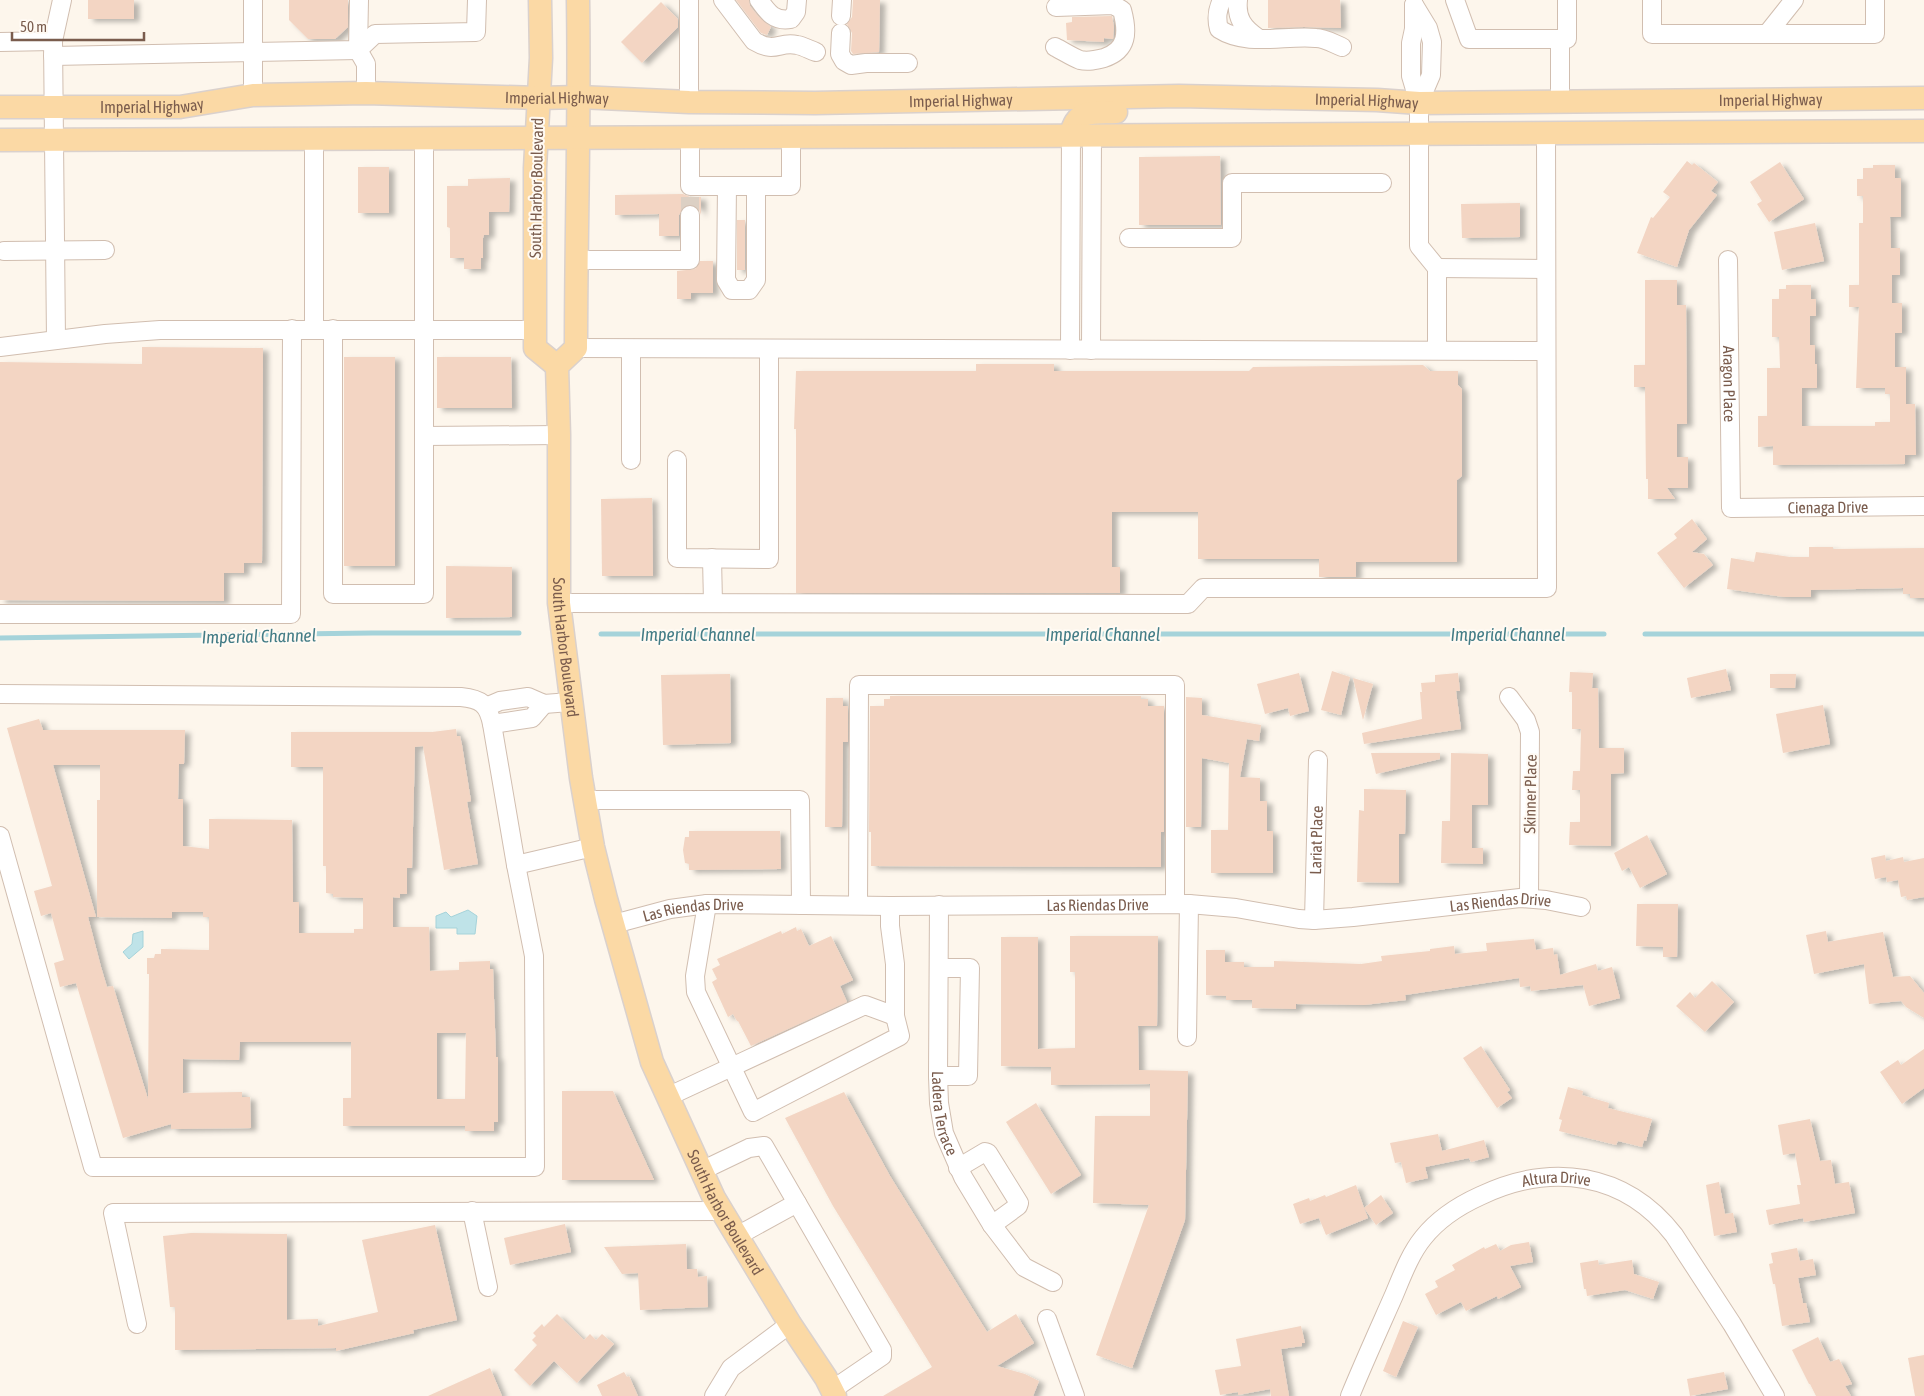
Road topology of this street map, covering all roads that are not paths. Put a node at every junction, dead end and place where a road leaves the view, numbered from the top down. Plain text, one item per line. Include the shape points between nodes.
1 (62, 0) edge
2 (253, 0) edge
3 (359, 0) edge
4 (476, 0) edge
5 (540, 0) edge
6 (578, 0) edge
7 (689, 0) edge
8 (723, 0) edge
9 (759, 0) edge
10 (797, 0) edge
11 (1222, 0) edge
12 (1238, 0) edge
13 (1455, 0) edge
14 (1567, 0) edge
15 (1652, 0) edge
16 (1794, 0) edge
17 (1875, 0) edge
18 (1413, 3) edge
19 (1056, 7) dead end
20 (841, 16) edge
21 (1767, 34) junction
22 (1258, 38) junction
23 (1560, 39) junction
24 (0, 42) edge
25 (1055, 47) dead end
26 (1342, 47) dead end
27 (53, 48) junction
28 (358, 50) junction
29 (253, 52) junction
30 (816, 52) dead end
31 (908, 64) dead end
32 (366, 93) junction
33 (253, 95) junction
34 (579, 97) junction
35 (1208, 97) junction
36 (539, 98) junction
37 (1924, 98) edge
38 (689, 102) junction
39 (1560, 102) junction
40 (1419, 103) junction
41 (0, 107) edge
42 (54, 108) junction
43 (1924, 131) edge
44 (1546, 134) junction
45 (1082, 135) junction
46 (1419, 135) junction
47 (314, 137) junction
48 (424, 137) junction
49 (690, 137) junction
50 (790, 137) junction
51 (536, 138) junction
52 (578, 138) junction
53 (0, 140) edge
54 (54, 140) junction
55 (1382, 183) dead end
56 (727, 186) junction
57 (756, 186) junction
58 (690, 216) tunnel mouth
59 (1129, 238) dead end
60 (55, 250) junction
61 (105, 250) dead end
62 (4, 251) dead end
63 (576, 260) junction
64 (1728, 260) dead end
65 (1437, 268) junction
66 (1546, 269) junction
67 (292, 330) junction
68 (314, 330) junction
69 (333, 330) junction
70 (424, 330) junction
71 (535, 330) junction
72 (56, 340) junction
73 (0, 347) edge
74 (576, 348) junction
75 (631, 349) junction
76 (769, 349) junction
77 (1070, 350) junction
78 (1091, 350) junction
79 (1437, 350) junction
80 (1546, 351) junction
81 (557, 366) junction
82 (559, 435) junction
83 (424, 436) junction
84 (631, 460) dead end
85 (676, 460) dead end
86 (1924, 506) edge
87 (1731, 508) joint
88 (712, 558) junction
89 (559, 603) junction
90 (713, 603) junction
91 (0, 614) edge
92 (0, 694) edge
93 (1509, 697) dead end
94 (570, 702) junction
95 (544, 704) junction
96 (486, 707) junction
97 (492, 724) junction
98 (1318, 760) dead end
99 (584, 800) junction
100 (0, 836) edge
101 (594, 847) junction
102 (516, 865) junction
103 (1529, 898) junction
104 (707, 904) junction
105 (1182, 904) junction
106 (801, 905) junction
107 (858, 905) junction
108 (939, 905) junction
109 (890, 906) junction
110 (1581, 907) dead end
111 (1314, 920) junction
112 (614, 924) junction
113 (939, 968) junction
114 (895, 1016) junction
115 (1188, 1037) dead end
116 (731, 1067) junction
117 (938, 1076) junction
118 (668, 1097) junction
119 (958, 1168) junction
120 (701, 1171) junction
121 (797, 1203) junction
122 (472, 1211) junction
123 (722, 1211) junction
124 (992, 1224) junction
125 (737, 1236) junction
126 (1053, 1282) dead end
127 (488, 1287) dead end
128 (1047, 1319) dead end
129 (138, 1324) dead end
130 (790, 1324) junction
131 (833, 1393) edge
132 (714, 1396) edge
133 (1074, 1396) edge
134 (1350, 1396) edge
135 (1775, 1396) edge

1 - 27 street
2 - 29 street
3 - 28 street
4 - 28 street via 476,32 375,34
5 - 36 main road, South Harbor Boulevard
6 - 34 main road
7 - 38 street
8 - 30 street via 754,41 766,48 797,45
9 - 10 street via 767,12 783,20 792,19
11 - 22 street via 1216,20 1219,29 1228,35
12 - 22 street via 1241,22
13 - 23 street via 1468,39
14 - 23 street via 1567,39
15 - 21 street via 1652,34
16 - 21 street
17 - 21 street via 1875,34
18 - 40 street via 1411,76
19 - 25 street via 1113,5 1122,10 1125,34 1117,53 1092,60 1080,60
20 - 31 street via 840,54 844,60 851,65
22 - 26 street via 1318,38
23 - 39 street
24 - 27 street
27 - 29 street
27 - 42 street
28 - 29 street
28 - 32 street via 366,64
29 - 33 street
32 - 33 main road, Imperial Highway
32 - 36 main road, Imperial Highway
33 - 42 main road, Imperial Highway via 180,107
34 - 36 main road, Imperial Highway
34 - 38 main road, Imperial Highway
34 - 52 main road
35 - 38 main road, Imperial Highway
35 - 40 main road, Imperial Highway
35 - 45 main road via 1180,112 1088,113 1076,120
36 - 51 main road, South Harbor Boulevard
37 - 39 main road, Imperial Highway
39 - 40 main road, Imperial Highway
40 - 46 street
41 - 42 main road, Imperial Highway
42 - 54 street
43 - 44 main road, Imperial Highway
44 - 46 main road, Imperial Highway
44 - 66 street
45 - 46 main road, Imperial Highway
45 - 50 main road, Imperial Highway
45 - 77 street
45 - 78 street
46 - 65 street via 1419,246
47 - 48 main road, Imperial Highway
47 - 54 main road, Imperial Highway
47 - 68 street
48 - 51 main road, Imperial Highway
48 - 70 street
49 - 50 main road, Imperial Highway
49 - 52 main road, Imperial Highway
49 - 56 street via 690,190
50 - 57 street via 790,186
51 - 52 main road, Imperial Highway
51 - 71 main road, South Harbor Boulevard
52 - 63 main road
53 - 54 main road, Imperial Highway
54 - 60 street
55 - 59 street via 1232,183 1232,238
56 - 57 street
56 - 57 street via 726,280 732,290 749,290 756,280
58 - 63 street via 690,260
60 - 61 street
60 - 62 street
60 - 72 street
63 - 74 main road
64 - 87 street, Aragon Place
65 - 66 street
65 - 79 street
66 - 80 street
67 - 68 street
67 - 72 street via 160,330
67 - 91 street via 291,614
68 - 69 street
69 - 70 street
69 - 83 street via 333,594 424,594
70 - 71 street
70 - 83 street
71 - 81 main road, South Harbor Boulevard via 535,348
72 - 73 street
74 - 75 street
74 - 81 main road
75 - 76 street
75 - 84 street
76 - 77 street
76 - 88 street via 769,559
77 - 78 street
78 - 79 street
79 - 80 street
80 - 90 street via 1547,588 1203,588 1188,604
81 - 82 main road, South Harbor Boulevard
82 - 83 street
82 - 89 main road, South Harbor Boulevard
85 - 88 street via 676,558
86 - 87 street, Cienaga Drive
88 - 90 street
89 - 90 street
89 - 94 main road, South Harbor Boulevard
92 - 96 street via 476,698
93 - 103 street, Skinner Place via 1526,720 1530,732
94 - 95 street
94 - 99 main road, South Harbor Boulevard
95 - 96 street via 528,697 500,701
95 - 97 street via 532,718
96 - 97 street
97 - 102 street
98 - 111 street, Lariat Place
99 - 101 main road, South Harbor Boulevard
99 - 106 street via 800,800
100 - 102 street via 93,1167 535,1167 534,956
101 - 102 street
101 - 112 main road, South Harbor Boulevard
103 - 110 street, Las Riendas Drive
103 - 111 street, Las Riendas Drive
104 - 106 street, Las Riendas Drive
104 - 112 street, Las Riendas Drive via 670,908
104 - 116 street via 695,976 696,992
105 - 107 street via 1175,685 859,684
105 - 108 street, Las Riendas Drive
105 - 111 street, Las Riendas Drive via 1236,908
105 - 115 street
106 - 107 street, Las Riendas Drive
107 - 109 street, Las Riendas Drive
108 - 109 street, Las Riendas Drive
108 - 113 street, Ladera Terrace
109 - 114 street
112 - 118 main road, South Harbor Boulevard via 652,1062
113 - 117 street, Ladera Terrace
113 - 117 street via 970,968 968,1076
114 - 116 street via 865,1005
114 - 116 street via 900,1036 753,1112
116 - 118 street
117 - 119 street, Ladera Terrace via 944,1133
118 - 120 main road, South Harbor Boulevard
119 - 124 street, Ladera Terrace
119 - 124 street via 988,1153 1019,1203
120 - 121 street via 749,1148 764,1146
120 - 123 main road, South Harbor Boulevard
121 - 125 street
121 - 131 street via 882,1350 882,1356
122 - 123 street
122 - 127 street
122 - 129 street via 113,1213
123 - 125 main road, South Harbor Boulevard
124 - 126 street, Ladera Terrace via 1024,1267
125 - 130 main road, South Harbor Boulevard
128 - 133 street
130 - 131 main road, South Harbor Boulevard
130 - 132 street via 732,1368
134 - 135 street, Altura Drive via 1413,1253 1432,1228 1460,1206 1492,1190 1553,1176 1609,1185 1643,1204 1666,1226 1720,1305

